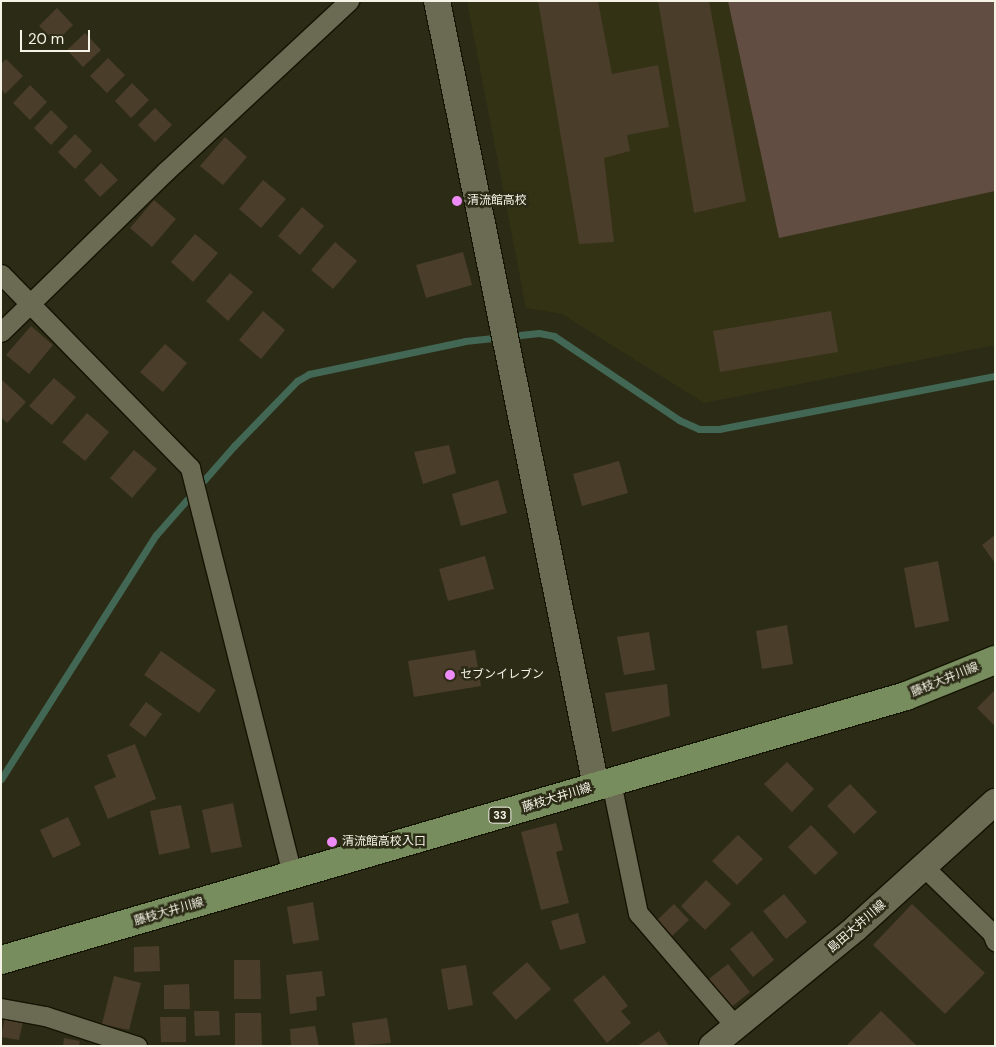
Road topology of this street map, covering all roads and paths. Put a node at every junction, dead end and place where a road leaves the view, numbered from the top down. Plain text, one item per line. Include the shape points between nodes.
1 (350, 1) edge
2 (437, 1) edge
3 (1, 274) edge
4 (31, 304) junction
5 (1, 332) edge
6 (995, 660) edge
7 (604, 784) junction
8 (995, 802) edge
9 (926, 868) junction
10 (293, 876) junction
11 (994, 935) edge
12 (3, 962) edge
13 (1, 1008) edge
14 (737, 1028) junction
15 (137, 1046) edge
16 (712, 1046) edge

1 - 4 street
2 - 7 street
3 - 4 street
4 - 5 street
4 - 10 street via 190,468
6 - 7 main road, 藤枝大井川線 / 33 via 906,696
7 - 10 main road, 藤枝大井川線 / 33
7 - 14 street via 638,913
8 - 9 street, 島田大井川線
9 - 11 street
9 - 14 street, 島田大井川線
10 - 12 main road, 藤枝大井川線 / 33
13 - 15 street via 46,1016
14 - 16 street, 島田大井川線

